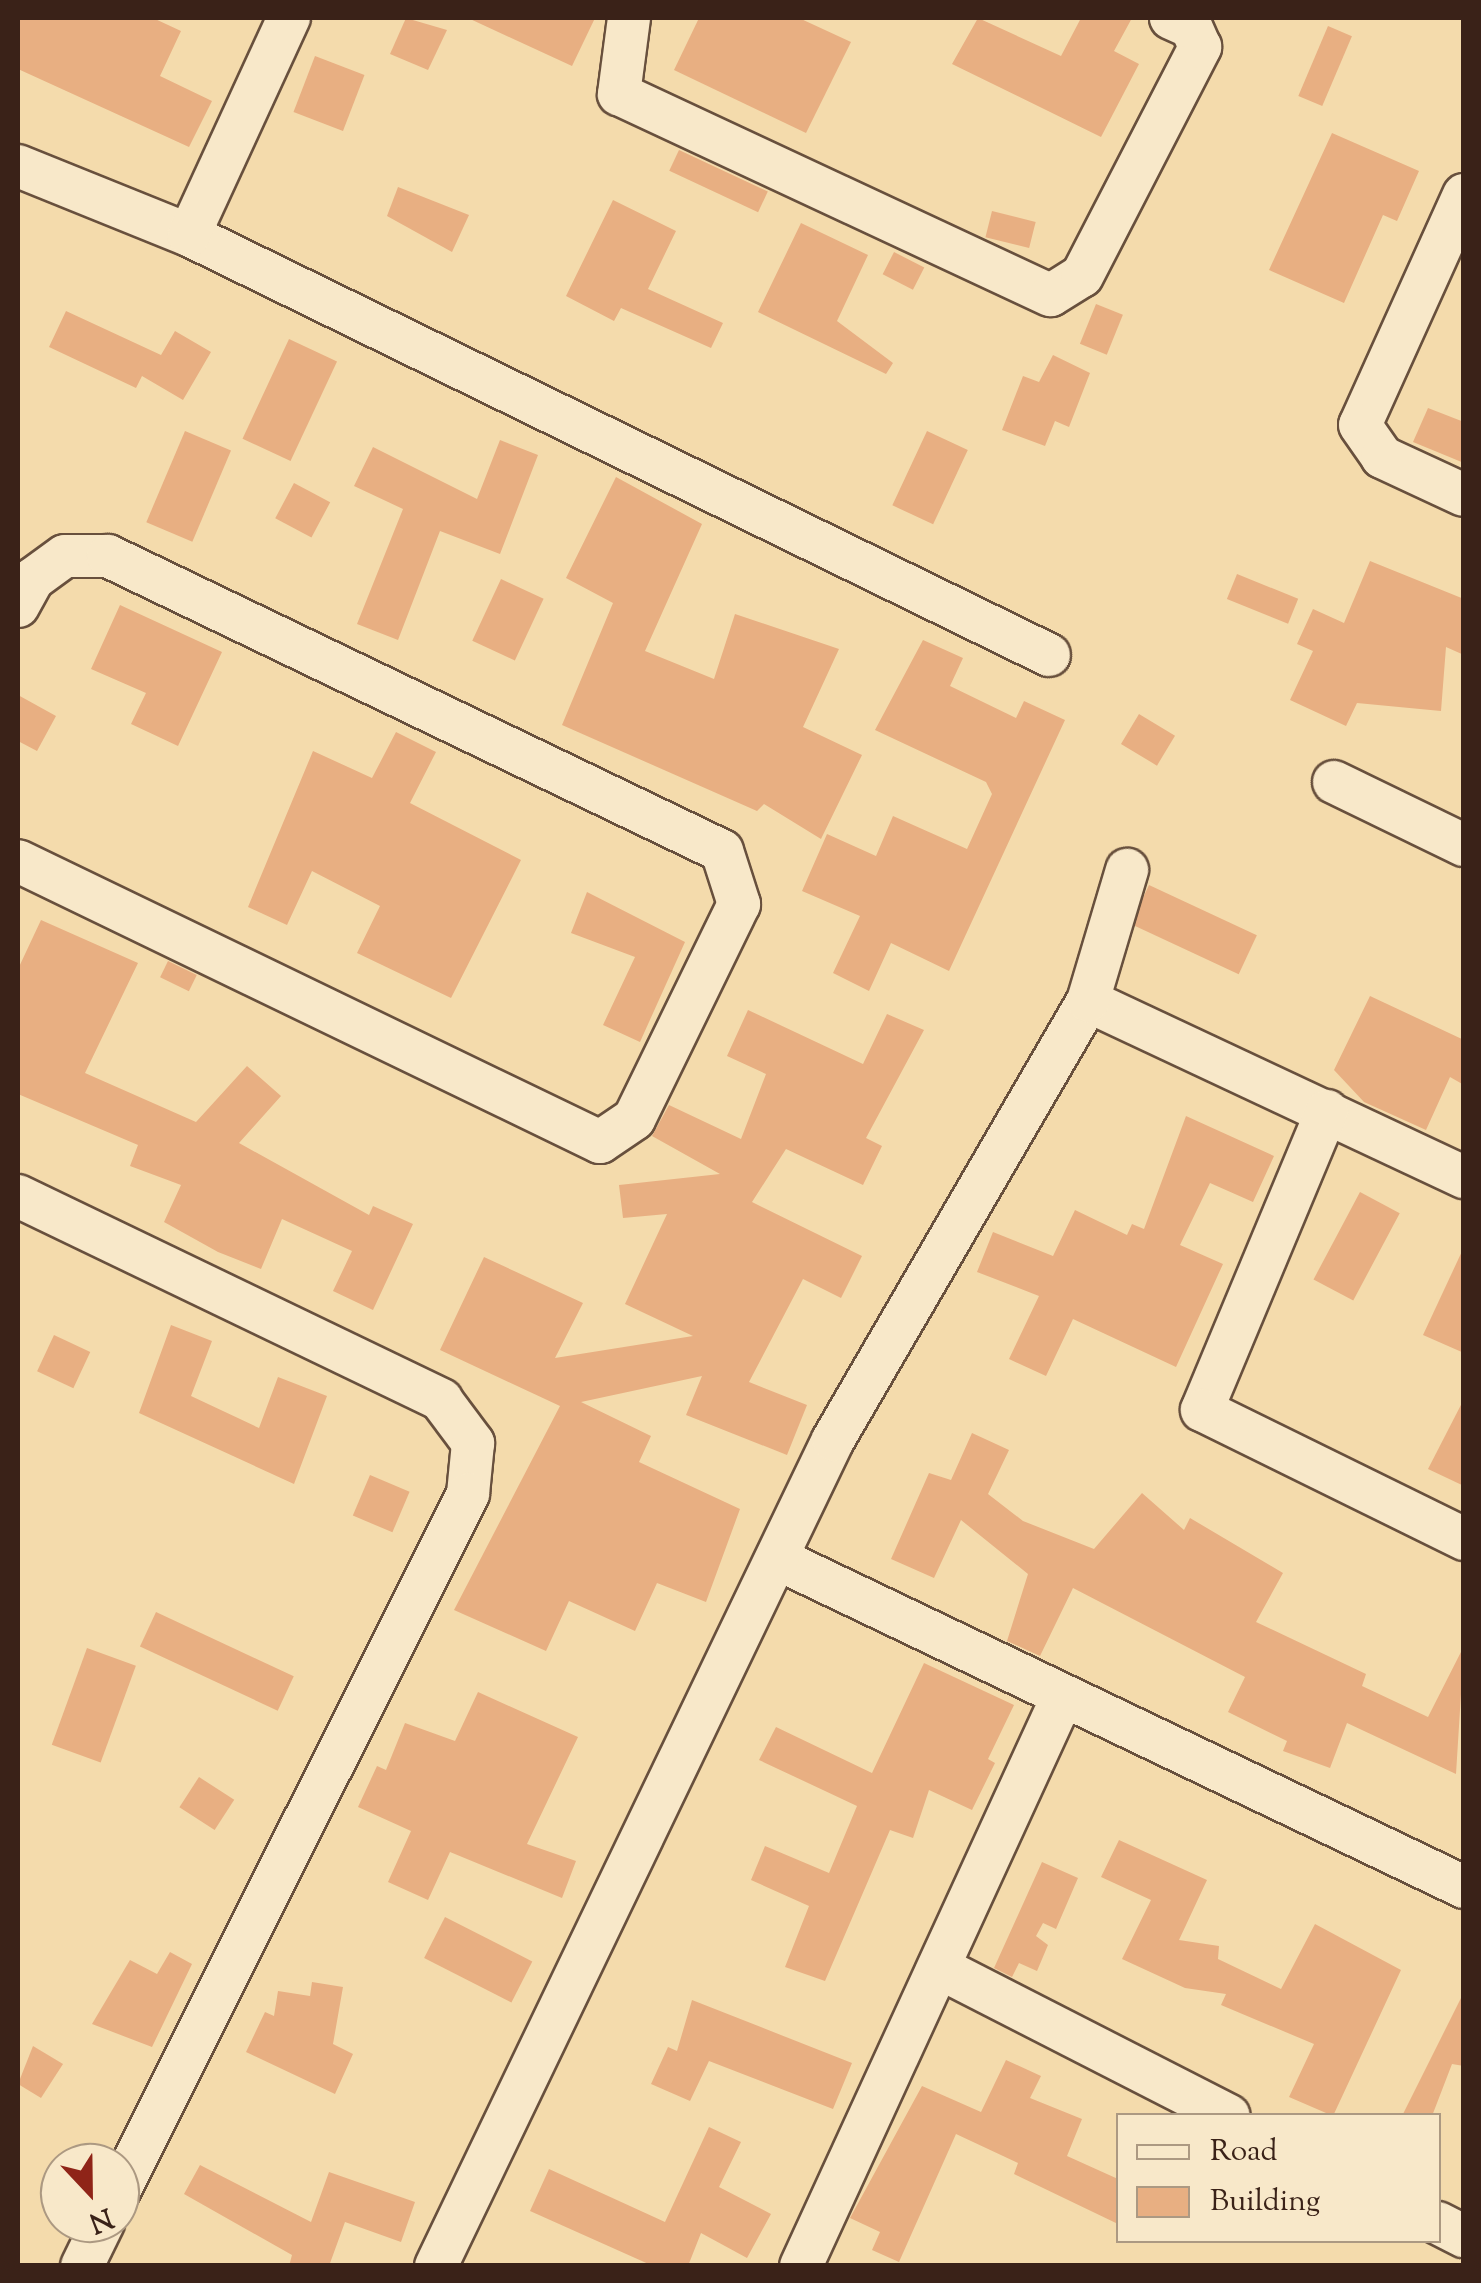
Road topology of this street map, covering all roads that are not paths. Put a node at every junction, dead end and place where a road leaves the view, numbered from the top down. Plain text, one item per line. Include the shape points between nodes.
1 (289, 18) edge
2 (629, 18) edge
3 (1171, 18) edge
4 (18, 166) edge
5 (1464, 195) edge
6 (189, 235) junction
7 (1464, 495) edge
8 (18, 606) edge
9 (1048, 655) dead end
10 (1334, 782) dead end
11 (1464, 846) edge
12 (18, 861) edge
13 (1127, 870) dead end
14 (1088, 1001) junction
15 (1327, 1111) junction
16 (1464, 1177) edge
17 (18, 1196) edge
18 (1464, 1539) edge
19 (778, 1558) junction
20 (1062, 1698) junction
21 (1464, 1887) edge
22 (942, 1969) junction
23 (1223, 2113) edge
24 (140, 2149) edge
25 (1441, 2224) edge
26 (1464, 2236) edge
27 (93, 2243) edge
28 (802, 2265) edge
29 (82, 2266) edge
30 (436, 2266) edge

1 - 6 street
2 - 3 street via 618,94 1051,294 1082,276 1200,47
4 - 6 street
5 - 7 street via 1360,424 1382,457
6 - 9 street
8 - 12 street via 33,579 66,556 108,556 722,851 738,904 634,1119 600,1142
10 - 11 street
13 - 14 street
14 - 15 street
14 - 19 street via 833,1440
15 - 16 street
15 - 18 street via 1202,1410
17 - 24 street via 441,1400 473,1443 468,1494
19 - 20 street
19 - 30 street
20 - 21 street
20 - 22 street
22 - 23 street
22 - 28 street
25 - 26 street
27 - 29 street

